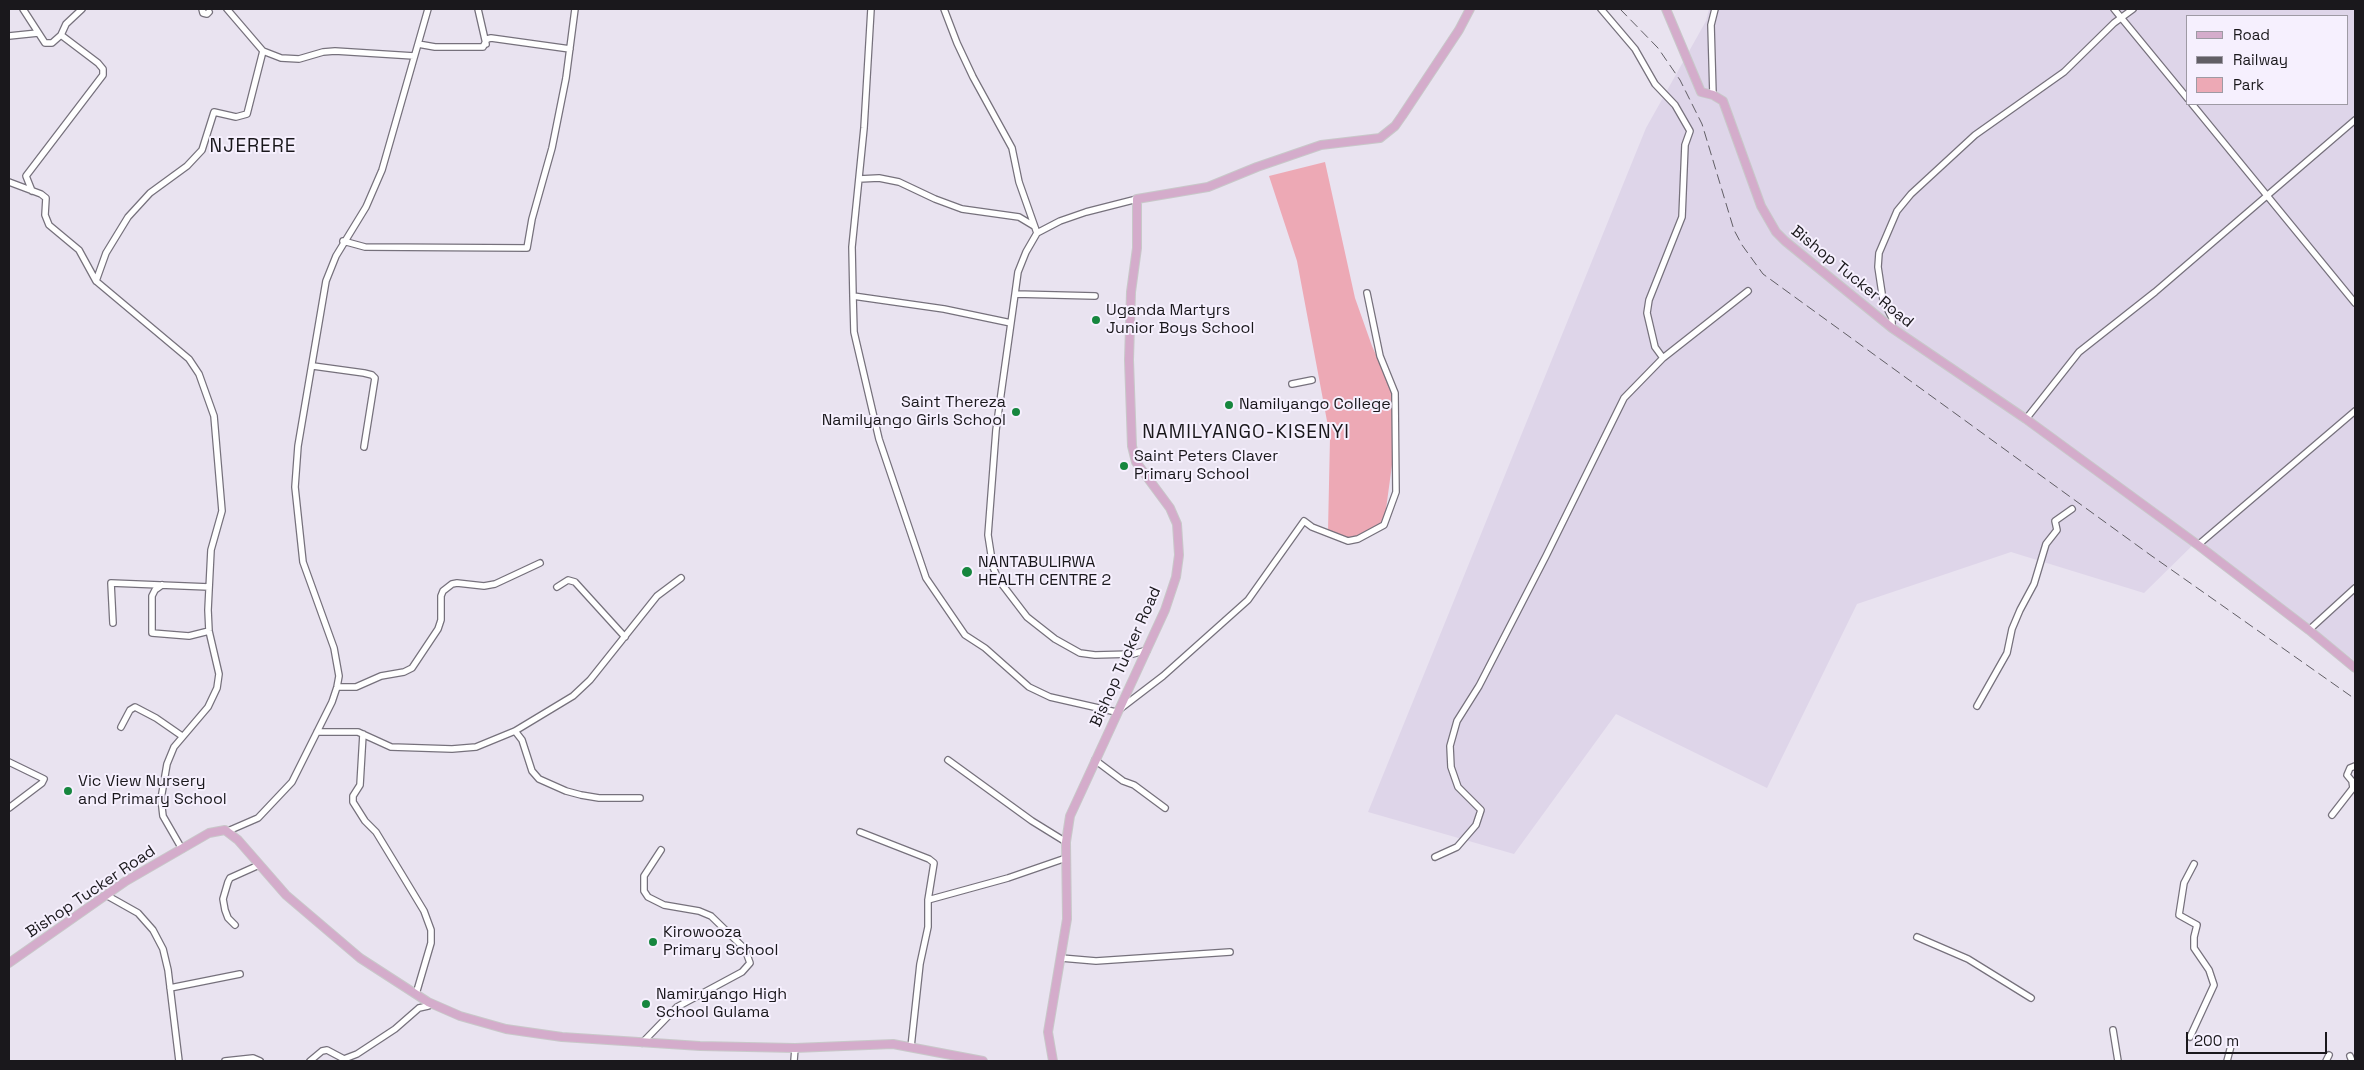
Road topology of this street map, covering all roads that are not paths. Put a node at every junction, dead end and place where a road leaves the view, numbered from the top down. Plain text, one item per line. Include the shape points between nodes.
1 (23, 9) edge
2 (82, 9) edge
3 (202, 9) edge
4 (227, 9) edge
5 (428, 9) edge
6 (478, 9) edge
7 (575, 9) edge
8 (871, 9) edge
9 (944, 9) edge
10 (1470, 9) edge
11 (1601, 9) edge
12 (1666, 9) edge
13 (1716, 9) edge
14 (2114, 9) edge
15 (2133, 9) edge
16 (209, 12) dead end
17 (2122, 18) junction
18 (38, 33) junction
19 (61, 34) junction
20 (9, 36) edge
21 (418, 44) junction
22 (486, 44) junction
23 (570, 49) junction
24 (263, 51) junction
25 (414, 56) junction
26 (1713, 95) junction
27 (2186, 97) edge
28 (2193, 105) edge
29 (2355, 120) edge
30 (859, 178) junction
31 (9, 182) edge
32 (32, 191) junction
33 (2266, 195) junction
34 (1137, 199) junction
35 (1034, 226) junction
36 (1037, 233) junction
37 (343, 241) junction
38 (96, 281) junction
39 (1748, 291) dead end
40 (1367, 293) dead end
41 (1015, 294) junction
42 (852, 296) junction
43 (1095, 296) dead end
44 (2355, 303) edge
45 (1011, 323) junction
46 (1892, 328) junction
47 (1663, 358) junction
48 (313, 366) junction
49 (1312, 380) dead end
50 (1292, 384) dead end
51 (2355, 411) edge
52 (2026, 419) junction
53 (364, 447) dead end
54 (2072, 509) dead end
55 (2198, 545) junction
56 (540, 563) dead end
57 (681, 578) dead end
58 (162, 585) junction
59 (209, 586) junction
60 (557, 587) dead end
61 (2355, 588) edge
62 (113, 623) dead end
63 (2309, 630) junction
64 (209, 631) junction
65 (625, 637) junction
66 (1147, 650) junction
67 (2355, 668) edge
68 (337, 687) junction
69 (1977, 706) dead end
70 (1116, 712) junction
71 (121, 728) dead end
72 (515, 731) junction
73 (317, 732) junction
74 (363, 734) junction
75 (182, 736) junction
76 (948, 760) dead end
77 (1095, 760) junction
78 (9, 762) edge
79 (2355, 766) edge
80 (640, 798) dead end
81 (9, 808) edge
82 (1165, 808) dead end
83 (2332, 815) dead end
84 (228, 831) junction
85 (860, 832) dead end
86 (1066, 842) junction
87 (182, 849) junction
88 (661, 850) dead end
89 (1435, 857) dead end
90 (1066, 858) junction
91 (2194, 864) dead end
92 (259, 865) junction
93 (106, 895) junction
94 (928, 900) junction
95 (235, 925) dead end
96 (1917, 937) dead end
97 (1230, 952) dead end
98 (1061, 958) junction
99 (9, 963) edge
100 (240, 974) dead end
101 (170, 988) junction
102 (416, 994) junction
103 (2031, 998) dead end
104 (428, 1006) dead end
105 (2113, 1030) dead end
106 (2190, 1037) dead end
107 (2232, 1042) dead end
108 (642, 1043) junction
109 (911, 1047) junction
110 (795, 1048) junction
111 (2329, 1055) dead end
112 (179, 1061) edge
113 (225, 1061) edge
114 (260, 1061) edge
115 (310, 1061) edge
116 (794, 1061) edge
117 (982, 1061) edge
118 (1053, 1061) edge
119 (2118, 1061) edge
120 (2228, 1061) edge
121 (2326, 1061) edge

1 - 18 street
2 - 19 street via 66,24
3 - 16 street via 203,13
4 - 24 street
5 - 21 street
6 - 22 street
7 - 23 street
8 - 30 street
9 - 35 street via 956,43 1012,148
10 - 34 main road via 1402,116 1380,138 1321,145 1208,187
11 - 47 street via 1635,50 1655,84 1675,105 1690,132 1685,145 1682,217 1649,300 1647,314 1654,346
12 - 26 main road, Bishop Tucker Road via 1699,89 1704,94
13 - 26 street via 1711,25
14 - 17 street
15 - 17 street
17 - 27 street
17 - 46 street via 2064,72 1975,135 1910,194 1897,211 1879,253 1878,268
18 - 19 street via 45,43 52,43
18 - 20 street
19 - 32 street via 98,63 103,75 26,176
21 - 22 street via 483,47
21 - 25 street
22 - 23 street via 487,39 492,38
23 - 37 street via 552,148 527,248 365,247
24 - 25 street via 285,59 335,51
24 - 38 street via 247,114 236,117 214,112 202,150 187,166 150,193 128,217 106,253
25 - 37 street via 382,170 366,207
26 - 46 main road, Bishop Tucker Road via 1723,101 1760,206 1776,232
28 - 33 street
29 - 33 street
30 - 35 street via 899,182 962,209 1019,217
30 - 42 street via 852,247
31 - 32 street
32 - 38 street via 46,198 48,225 79,250
33 - 44 street
33 - 52 street via 2155,292 2079,352
34 - 36 street via 1072,216
34 - 66 main road, Bishop Tucker Road via 1137,248 1129,343 1132,446 1136,462 1170,508 1179,540 1176,578
35 - 36 street
36 - 41 street via 1018,272
37 - 48 street via 326,282
38 - 59 street via 172,343 199,374 214,416 222,511 211,550
39 - 47 street
40 - 70 street via 1380,356 1395,394 1396,492 1385,523 1380,529 1348,540 1304,521 1248,600 1163,676
41 - 43 street
41 - 45 street
42 - 45 street via 944,309
42 - 70 street via 854,332 879,439 926,578 965,635 1029,686 1050,697
45 - 66 street via 996,430 989,523 993,566 1006,591 1027,617 1055,639 1094,656
46 - 52 main road, Bishop Tucker Road
47 - 89 street via 1624,398 1479,686 1457,721 1450,746 1451,767 1458,787 1481,810 1476,825 1458,847
48 - 53 street via 364,373 375,378
48 - 68 street via 298,446 295,487 304,569 334,648 339,676
49 - 50 street
51 - 55 street
52 - 55 main road, Bishop Tucker Road
54 - 69 street via 2056,521 2057,530 2046,544 2034,584 2012,629 2007,653
55 - 63 main road, Bishop Tucker Road
56 - 68 street via 495,584 452,584 442,591 438,629 416,664 404,672 381,676 356,687
57 - 65 street via 658,596
58 - 59 street
58 - 62 street via 110,583
58 - 64 street via 152,596 152,633 189,636
59 - 64 street
60 - 65 street via 568,580 575,582
61 - 63 street
63 - 67 main road, Bishop Tucker Road
64 - 75 street via 219,666 217,688 208,707
65 - 72 street via 599,671 573,696
66 - 70 main road, Bishop Tucker Road
68 - 73 street
70 - 77 main road, Bishop Tucker Road
71 - 75 street via 135,707
72 - 74 street via 476,747 452,749 391,747
72 - 80 street via 522,740 532,771 539,779 581,795
73 - 74 street
73 - 84 street via 292,782 277,800 258,818
74 - 102 street via 361,777 353,802 401,873 424,911 431,930 431,943
75 - 87 street via 167,764 161,808
76 - 86 street
77 - 82 street
77 - 86 main road, Bishop Tucker Road via 1070,816
78 - 81 street via 44,780
79 - 83 street via 2347,775 2353,788
84 - 87 main road, Bishop Tucker Road via 209,833
84 - 92 main road
85 - 94 street via 933,860
86 - 90 main road, Bishop Tucker Road
87 - 93 main road, Bishop Tucker Road
88 - 108 street via 644,876 644,891 648,897 664,905 711,916 745,949 750,963 742,972 677,1007
90 - 94 street
90 - 98 main road, Bishop Tucker Road via 1068,902
91 - 106 street via 2184,883 2179,915 2198,925 2194,948 2209,970 2214,985
92 - 95 street via 228,882 225,910
92 - 102 main road via 286,895 360,958
93 - 99 main road, Bishop Tucker Road
93 - 101 street via 138,913 153,930 164,954
94 - 109 street via 928,928 920,964
96 - 103 street via 1968,959
97 - 98 street via 1096,961
98 - 118 main road, Bishop Tucker Road via 1048,1032
100 - 101 street
101 - 112 street
102 - 108 main road via 460,1016 506,1028 562,1037
104 - 115 street via 419,1008 395,1029 357,1054 344,1058 327,1050
105 - 119 street
107 - 120 street
108 - 110 main road
109 - 110 main road via 877,1044
109 - 117 main road
110 - 116 street
111 - 121 street
113 - 114 street via 253,1058

